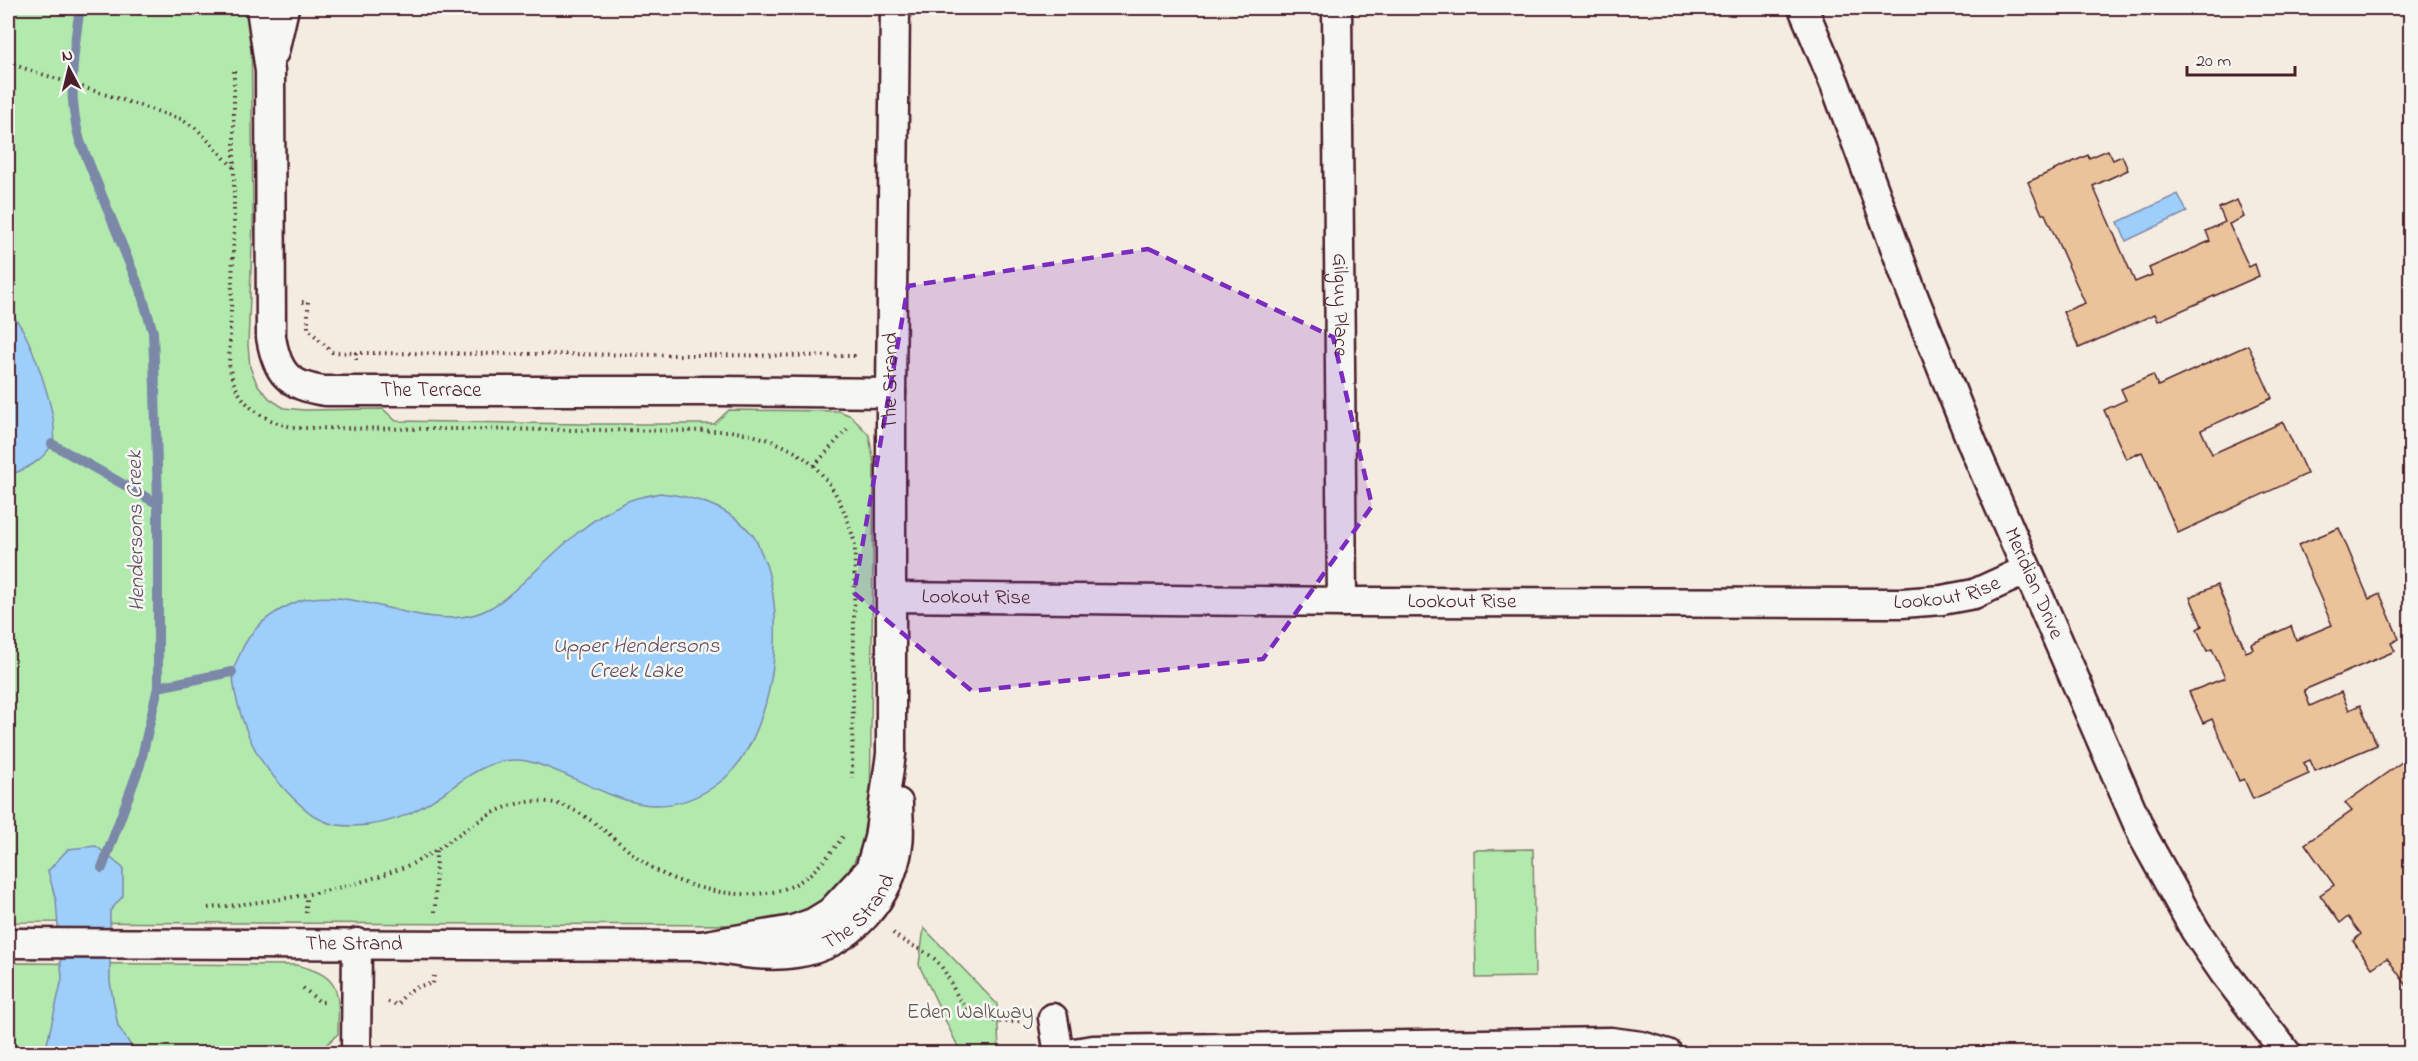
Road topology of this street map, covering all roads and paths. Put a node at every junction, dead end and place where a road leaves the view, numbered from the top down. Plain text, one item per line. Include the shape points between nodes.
1 (261, 8) edge
2 (284, 8) edge
3 (896, 8) edge
4 (1337, 8) edge
5 (1803, 8) edge
6 (1824, 8) edge
7 (8, 63) edge
8 (270, 71) junction
9 (1835, 84) junction
10 (891, 393) junction
11 (2027, 570) junction
12 (892, 597) junction
13 (1342, 602) junction
14 (891, 754) junction
15 (852, 784) dead end
16 (847, 831) dead end
17 (207, 909) dead end
18 (870, 912) junction
19 (8, 943) edge
20 (357, 943) junction
21 (701, 946) junction
22 (1041, 1019) joint
23 (1388, 1049) edge
24 (356, 1053) edge
25 (1059, 1053) edge
26 (1067, 1053) edge
27 (1668, 1053) edge
28 (2287, 1053) edge

1 - 8 street, The Terrace
2 - 8 street, The Terrace
3 - 10 street, The Strand
4 - 13 street, Gilguy Place
5 - 9 street, Meridian Drive
6 - 9 street, Meridian Drive
7 - 15 path via 181,118 234,168 231,380 251,408 271,421 298,428 730,431 783,444 814,466 847,514 855,544
8 - 10 street, The Terrace via 271,337 280,370 291,381 324,392
9 - 11 street, Meridian Drive via 1912,293
10 - 12 street, The Strand
11 - 13 street, Lookout Rise via 1974,594 1902,603
11 - 28 street, Meridian Drive via 2169,887 2225,974
12 - 13 street, Lookout Rise
12 - 14 street, The Strand
14 - 18 street, The Strand via 899,842 885,889
14 - 21 street, The Strand via 876,853 870,870 851,893 813,923
16 - 17 path via 809,874 785,889 730,893 699,888 651,867 572,807 526,800 506,806 408,866 306,896
18 - 21 street, The Strand via 841,936 818,948 796,953 764,955
18 - 22 path via 898,938 931,955 943,967 966,1008 992,1022
19 - 20 street, The Strand
20 - 21 street, The Strand
20 - 24 street
22 - 25 street
23 - 26 street
23 - 27 street via 1611,1042

